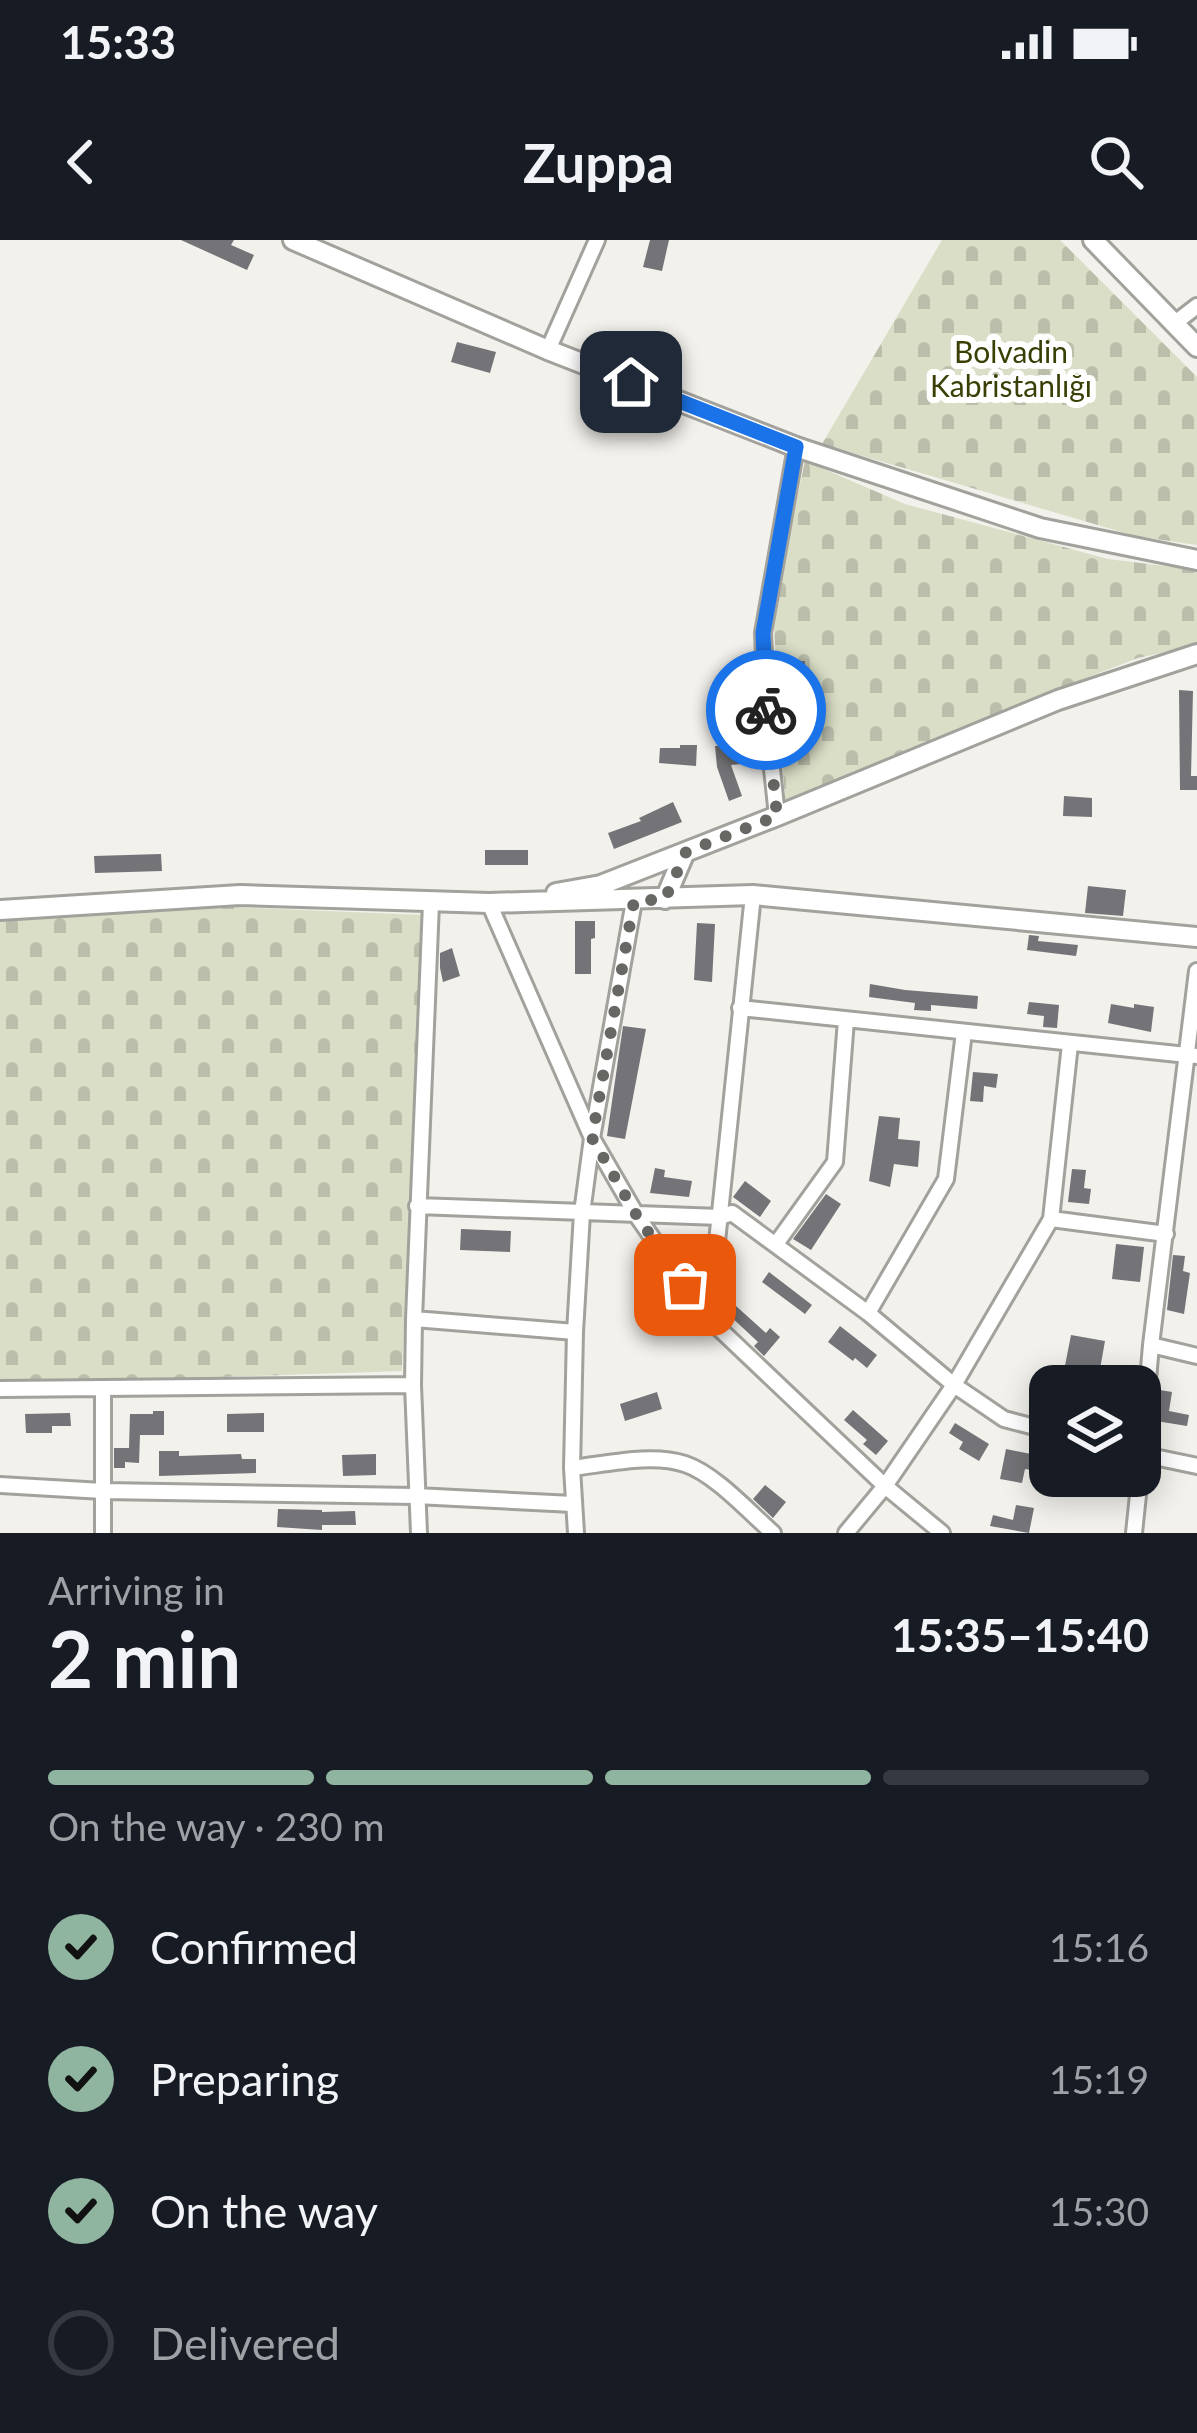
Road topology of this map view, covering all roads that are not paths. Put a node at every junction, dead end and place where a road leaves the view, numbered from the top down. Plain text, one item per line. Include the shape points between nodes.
1 (293, 240) edge
2 (597, 240) edge
3 (1093, 240) edge
4 (1197, 305) edge
5 (1175, 323) junction
6 (1197, 346) edge
7 (548, 350) junction
8 (796, 447) junction
9 (1197, 560) edge
10 (1197, 654) edge
11 (777, 816) junction
12 (686, 852) junction
13 (753, 895) junction
14 (665, 899) junction
15 (634, 901) junction
16 (431, 903) junction
17 (489, 903) junction
18 (0, 910) edge
19 (1197, 938) edge
20 (1197, 971) edge
21 (740, 1009) junction
22 (846, 1020) junction
23 (964, 1032) junction
24 (1070, 1044) junction
25 (1191, 1055) edge
26 (592, 1138) junction
27 (417, 1206) junction
28 (583, 1213) junction
29 (637, 1216) junction
30 (720, 1217) junction
31 (1051, 1219) junction
32 (1166, 1234) junction
33 (776, 1244) junction
34 (868, 1313) junction
35 (414, 1319) junction
36 (709, 1319) junction
37 (575, 1332) junction
38 (1151, 1346) junction
39 (1197, 1356) edge
40 (1149, 1365) edge
41 (413, 1385) junction
42 (954, 1385) junction
43 (0, 1389) edge
44 (103, 1389) junction
45 (1029, 1426) edge
46 (1161, 1459) edge
47 (1197, 1466) edge
48 (572, 1468) junction
49 (0, 1485) edge
50 (885, 1486) junction
51 (104, 1491) junction
52 (416, 1496) junction
53 (1138, 1497) edge
54 (573, 1504) junction
55 (103, 1533) edge
56 (419, 1533) edge
57 (576, 1533) edge
58 (773, 1533) edge
59 (846, 1533) edge
60 (942, 1533) edge
61 (1134, 1533) edge

1 - 7 street
2 - 7 street
3 - 5 street
4 - 5 street
5 - 6 street
7 - 8 street
8 - 9 street via 1040,529
8 - 11 street via 763,633
10 - 11 street via 1058,700
11 - 12 street
12 - 14 street
12 - 17 street via 602,885
13 - 14 street
13 - 19 street
13 - 21 street
14 - 15 street
15 - 17 street
15 - 26 street
16 - 17 street
16 - 18 street via 240,895
16 - 27 street
17 - 26 street
20 - 25 street
21 - 22 street
21 - 30 street
22 - 23 street
22 - 33 street via 835,1162
23 - 24 street
23 - 34 street via 946,1179
24 - 25 street
24 - 31 street
25 - 32 street
26 - 28 street
26 - 29 street
27 - 28 street
27 - 35 street
28 - 29 street
28 - 37 street
29 - 30 street
29 - 36 street
30 - 33 street via 732,1213
30 - 36 street
31 - 32 street
31 - 42 street
32 - 38 street
33 - 34 street
34 - 42 street
35 - 37 street
35 - 41 street
36 - 50 street
37 - 48 street
38 - 39 street
38 - 40 street
41 - 44 street
41 - 52 street
42 - 45 street via 1004,1419
42 - 50 street
43 - 44 street
44 - 51 street
46 - 47 street
48 - 54 street
48 - 58 street via 684,1464
49 - 51 street
50 - 59 street
50 - 60 street
51 - 52 street
51 - 55 street
52 - 54 street
52 - 56 street
53 - 61 street
54 - 57 street

